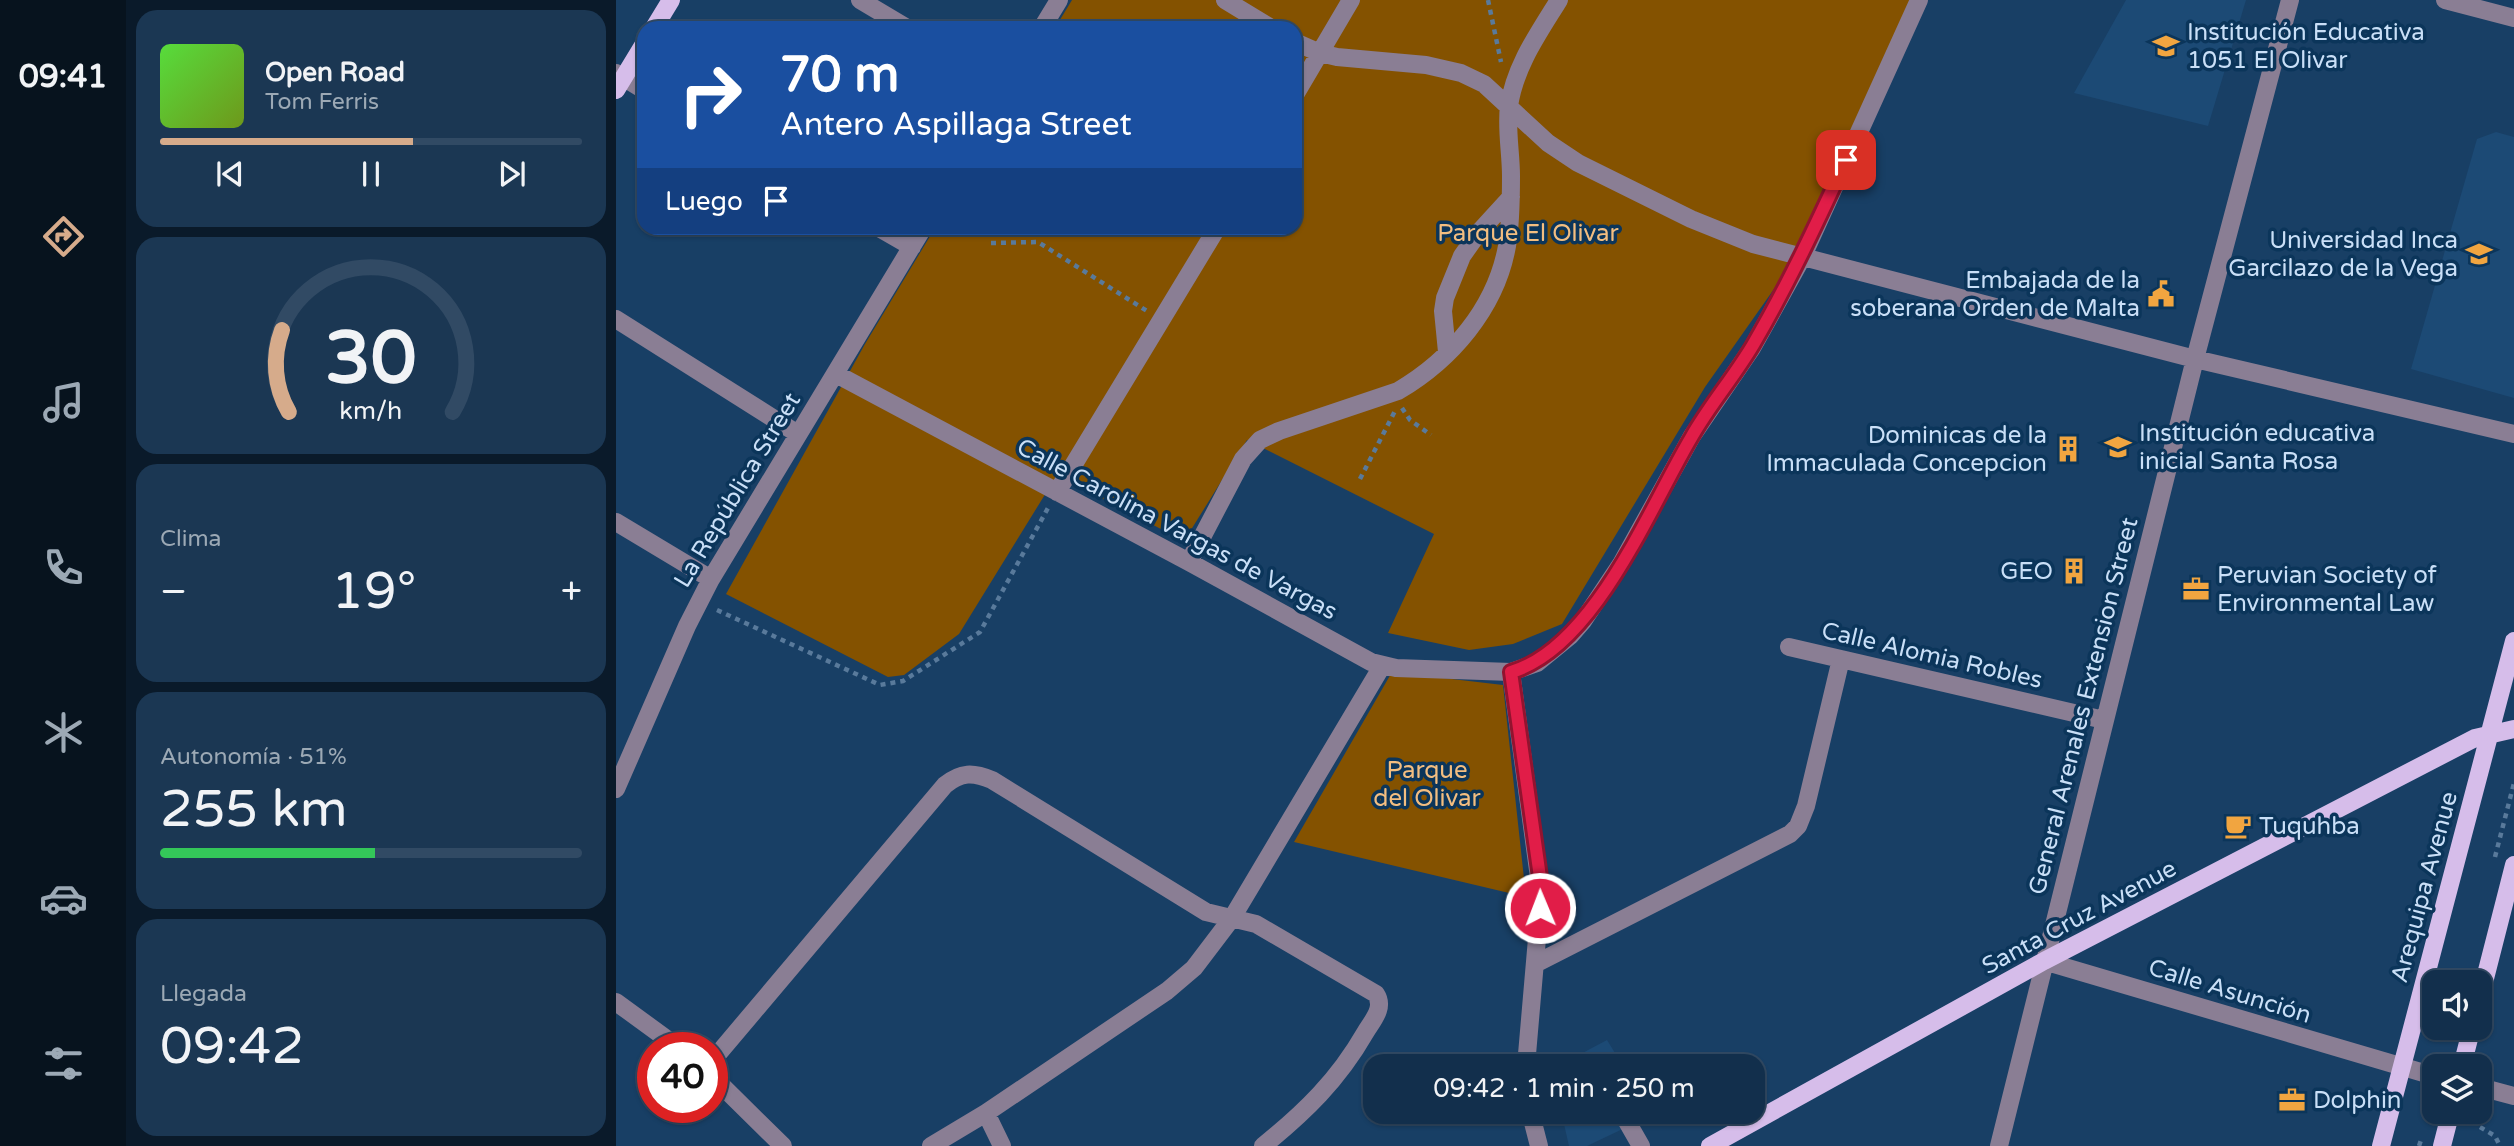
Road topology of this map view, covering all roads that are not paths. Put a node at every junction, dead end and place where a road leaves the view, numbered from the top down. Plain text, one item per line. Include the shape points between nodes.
1 (671, 0) edge
2 (860, 0) edge
3 (1059, 0) edge
4 (1225, 0) edge
5 (1351, 0) edge
6 (1559, 0) edge
7 (1919, 0) edge
8 (2290, 0) edge
9 (2445, 0) edge
10 (2514, 18) edge
11 (658, 21) edge
12 (895, 21) edge
13 (1046, 21) edge
14 (1260, 21) edge
15 (1302, 45) edge
16 (1320, 53) junction
17 (637, 54) edge
18 (619, 80) edge
19 (1302, 84) edge
20 (637, 87) edge
21 (1509, 108) junction
22 (1511, 197) junction
23 (891, 235) edge
24 (919, 235) edge
25 (1213, 235) edge
26 (912, 247) junction
27 (1802, 258) junction
28 (616, 319) edge
29 (1447, 352) junction
30 (2195, 359) junction
31 (836, 374) junction
32 (798, 434) junction
33 (2514, 434) edge
34 (1057, 492) junction
35 (616, 522) edge
36 (1189, 562) junction
37 (711, 579) junction
38 (2514, 641) edge
39 (1789, 647) dead end
40 (1841, 659) junction
41 (1382, 666) junction
42 (1511, 672) junction
43 (2514, 705) edge
44 (2104, 720) junction
45 (2514, 729) edge
46 (2485, 731) junction
47 (616, 789) edge
48 (2514, 865) edge
49 (1232, 918) junction
50 (2044, 961) junction
51 (1535, 964) junction
52 (2487, 970) edge
53 (616, 1002) edge
54 (657, 1032) edge
55 (728, 1042) edge
56 (1526, 1054) edge
57 (2401, 1068) junction
58 (2422, 1073) edge
59 (2492, 1090) edge
60 (728, 1092) edge
61 (2514, 1096) edge
62 (986, 1113) junction
63 (1533, 1124) edge
64 (1628, 1124) edge
65 (2448, 1124) edge
66 (782, 1146) edge
67 (931, 1146) edge
68 (1002, 1146) edge
69 (1263, 1146) edge
70 (1539, 1146) edge
71 (1641, 1146) edge
72 (1710, 1146) edge
73 (1998, 1146) edge
74 (2381, 1146) edge
75 (2442, 1146) edge

1 - 11 main road
2 - 12 street
3 - 13 street
4 - 14 street
5 - 16 street
6 - 21 street via 1524,59
7 - 27 street
8 - 30 street, General Arenales Extension Street
9 - 10 street
15 - 16 street
16 - 19 street
16 - 21 street via 1452,70 1484,84
17 - 18 main road
18 - 20 street
21 - 22 street
21 - 27 street via 1578,163 1725,234
22 - 29 street via 1507,244 1491,295 1475,323
22 - 29 street via 1471,243 1445,298
23 - 26 street
24 - 26 street, La República Street
25 - 34 street
26 - 31 street, La República Street
27 - 30 street
27 - 42 street via 1752,348 1692,436 1621,564 1583,621 1537,663
28 - 32 street
29 - 36 street via 1398,391 1259,440 1243,459
30 - 33 street
30 - 44 street, General Arenales Extension Street
31 - 32 street, La República Street
31 - 34 street, Calle Carolina Vargas de Vargas
32 - 37 street, La República Street
34 - 36 street, Calle Carolina Vargas de Vargas
35 - 37 street
36 - 41 street, Calle Carolina Vargas de Vargas
37 - 47 street, La República Street
38 - 46 main road, Arequipa Avenue
39 - 40 street, Calle Alomia Robles
40 - 44 street, Calle Alomia Robles
40 - 51 street via 1806,806 1790,834
41 - 42 street, Calle Carolina Vargas de Vargas
41 - 49 street
42 - 51 street via 1540,877
43 - 46 main road
44 - 50 street, General Arenales Extension Street
45 - 46 main road
46 - 50 main road, Santa Cruz Avenue
46 - 57 main road, Arequipa Avenue
48 - 52 main road
49 - 55 street via 1206,912 992,780 966,773 945,785
49 - 62 street via 1183,980
49 - 69 street via 1256,924 1372,989 1379,999 1378,1011 1333,1082
50 - 57 street, Calle Asunción
50 - 72 main road, Santa Cruz Avenue
50 - 73 street, General Arenales Extension Street
51 - 56 street
53 - 54 street
57 - 58 street, Calle Asunción
57 - 74 main road, Arequipa Avenue
59 - 61 street
60 - 66 street
62 - 67 street
62 - 68 street
63 - 70 street
64 - 71 street
65 - 75 main road

